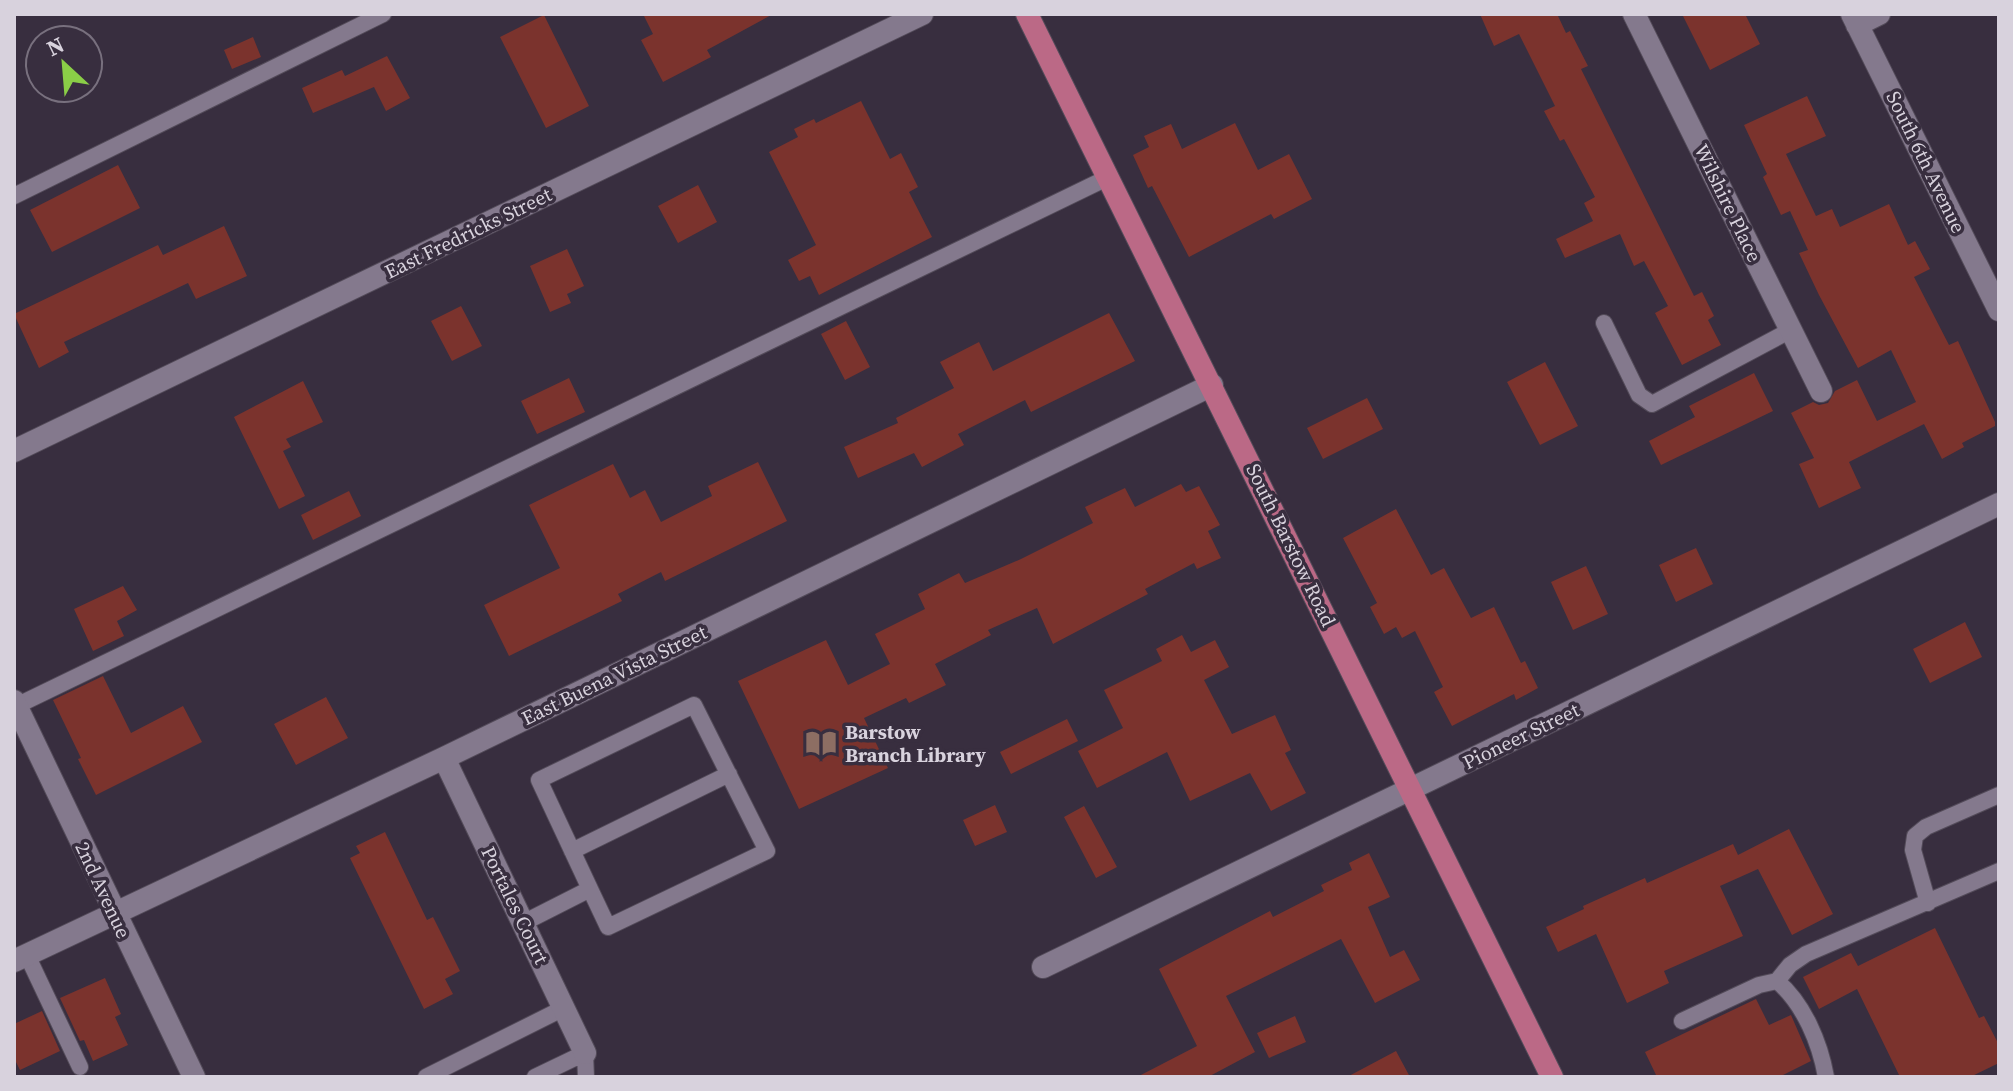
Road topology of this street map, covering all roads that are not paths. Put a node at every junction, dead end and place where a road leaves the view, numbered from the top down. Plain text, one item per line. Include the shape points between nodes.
1 (383, 14) edge
2 (922, 14) edge
3 (1027, 14) edge
4 (1634, 14) edge
5 (1879, 14) edge
6 (1855, 19) edge
7 (1109, 177) junction
8 (14, 196) edge
9 (1999, 310) edge
10 (1604, 323) dead end
11 (1791, 330) junction
12 (1212, 385) junction
13 (1821, 391) dead end
14 (14, 451) edge
15 (1999, 504) edge
16 (15, 704) edge
17 (444, 758) junction
18 (729, 774) junction
19 (1411, 790) junction
20 (1999, 795) edge
21 (572, 851) junction
22 (1999, 871) edge
23 (590, 889) junction
24 (1928, 903) junction
25 (114, 913) junction
26 (523, 923) junction
27 (20, 958) edge
28 (1043, 967) dead end
29 (1777, 981) junction
30 (564, 1008) junction
31 (1682, 1021) dead end
32 (585, 1053) junction
33 (80, 1067) dead end
34 (194, 1077) edge
35 (426, 1077) edge
36 (535, 1077) edge
37 (586, 1077) edge
38 (1552, 1077) edge
39 (1826, 1077) edge

1 - 8 lane
2 - 14 street, East Fredricks Street
3 - 7 main road, South Barstow Road
4 - 11 street, Wilshire Place
5 - 6 street
6 - 9 street, South 6th Avenue
7 - 12 main road, South Barstow Road
7 - 16 lane
10 - 11 lane via 1639,395 1652,404
11 - 13 street, Wilshire Place
12 - 17 street, East Buena Vista Street
12 - 19 main road, South Barstow Road
15 - 19 street, Pioneer Street
16 - 25 street, 2nd Avenue
17 - 25 street, East Buena Vista Street
17 - 26 street, Portales Court
18 - 21 lane
18 - 21 lane via 694,705 539,780
18 - 23 lane via 767,851 608,927
19 - 28 street, Pioneer Street
19 - 38 main road, South Barstow Road
20 - 24 lane via 1915,836 1913,850
21 - 23 lane
22 - 24 lane
23 - 26 lane
24 - 29 lane via 1806,954
25 - 27 street, East Buena Vista Street
25 - 34 street, 2nd Avenue
26 - 30 street, Portales Court
27 - 33 lane
29 - 31 lane
29 - 39 lane via 1792,993 1821,1053
30 - 32 street, Portales Court
30 - 35 lane
32 - 36 lane
32 - 37 lane

